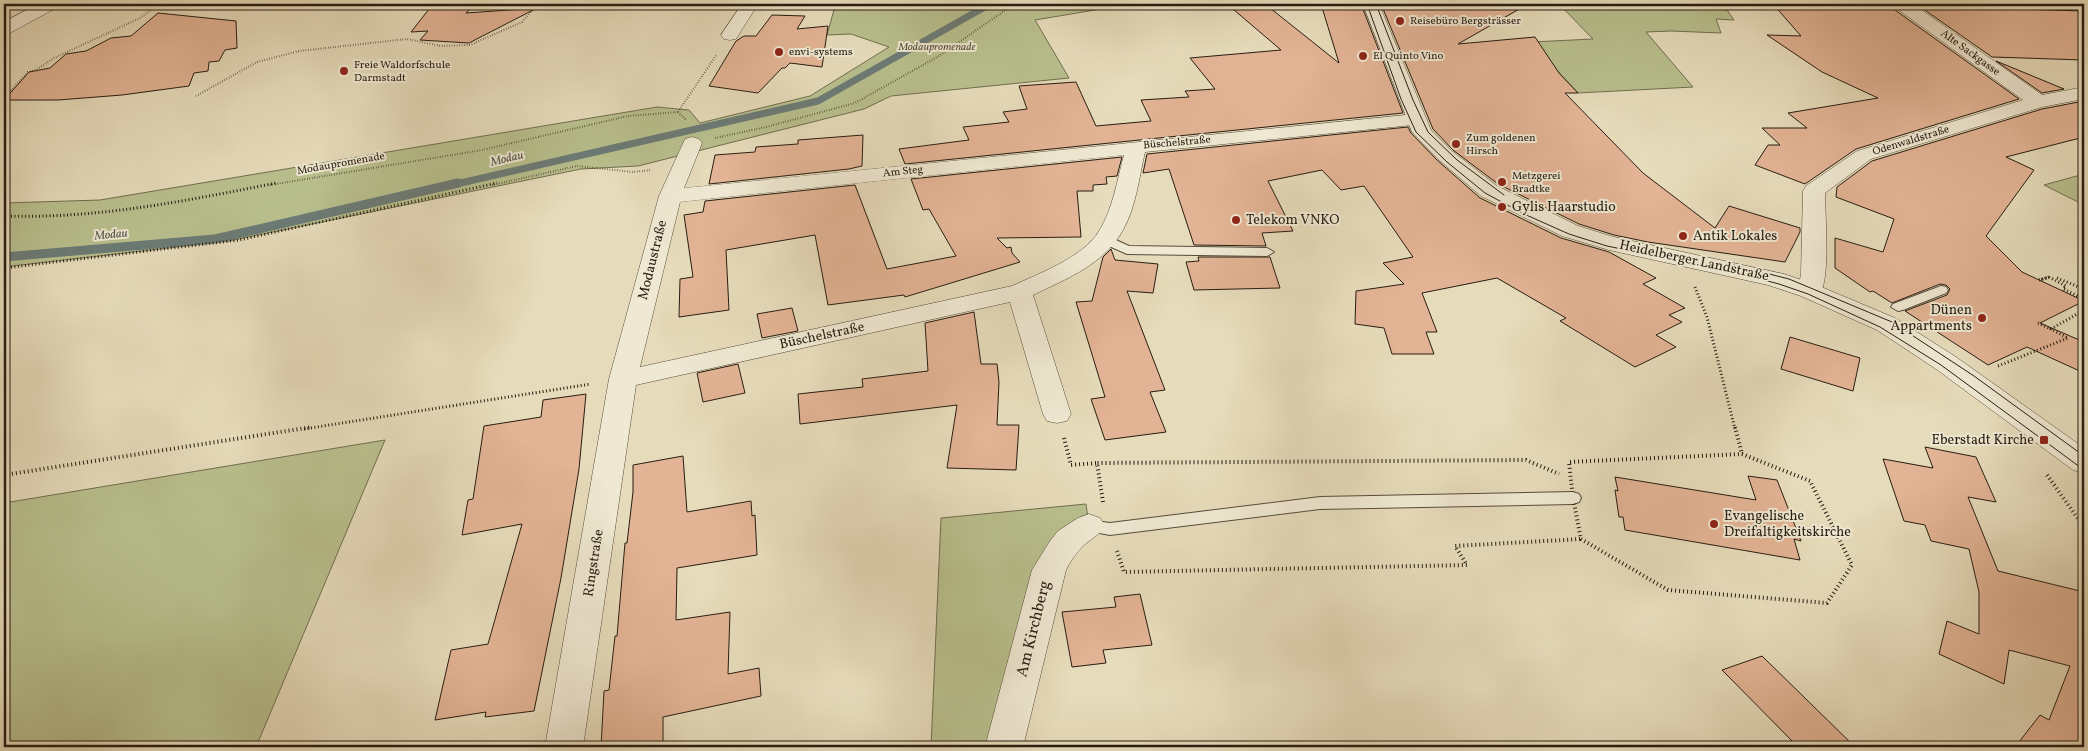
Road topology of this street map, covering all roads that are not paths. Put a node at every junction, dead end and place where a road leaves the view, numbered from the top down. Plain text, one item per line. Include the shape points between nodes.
1 (50, 4) edge
2 (750, 4) edge
3 (1372, 4) edge
4 (1902, 4) edge
5 (4, 29) edge
6 (730, 35) road end
7 (2084, 93) edge
8 (2038, 102) junction
9 (1416, 120) junction
10 (689, 132) road end
11 (1136, 147) junction
12 (670, 196) junction
13 (1104, 239) junction
14 (1267, 252) dead end
15 (1941, 290) dead end
16 (1810, 291) junction
17 (1020, 292) junction
18 (1898, 307) dead end
19 (623, 379) junction
20 (1057, 414) road end
21 (2084, 463) edge
22 (1573, 498) road end
23 (1101, 535) joint
24 (564, 747) edge
25 (1004, 747) edge

1 - 5 street
2 - 6 street
3 - 9 street, Heidelberger Landstraße
4 - 8 street, Alte Sackgasse
7 - 8 street, Odenwaldstraße
8 - 16 street, Odenwaldstraße via 1864,155 1814,191
9 - 11 street, Büschelstraße
9 - 16 street, Heidelberger Landstraße via 1422,132 1445,155 1489,191 1570,231 1609,243 1750,272
10 - 12 street, Modaustraße via 682,166
11 - 12 street, Am Steg
11 - 13 street, Büschelstraße via 1119,209 1110,233
12 - 19 street, Modaustraße
13 - 14 lane via 1127,250
13 - 17 street, Büschelstraße via 1071,267
15 - 18 lane
16 - 21 street, Heidelberger Landstraße via 1886,324 1968,378
17 - 19 street, Büschelstraße
17 - 20 street
19 - 24 street, Ringstraße
22 - 23 lane via 1320,503 1110,529
23 - 25 street, Am Kirchberg via 1075,534 1063,545 1049,570

